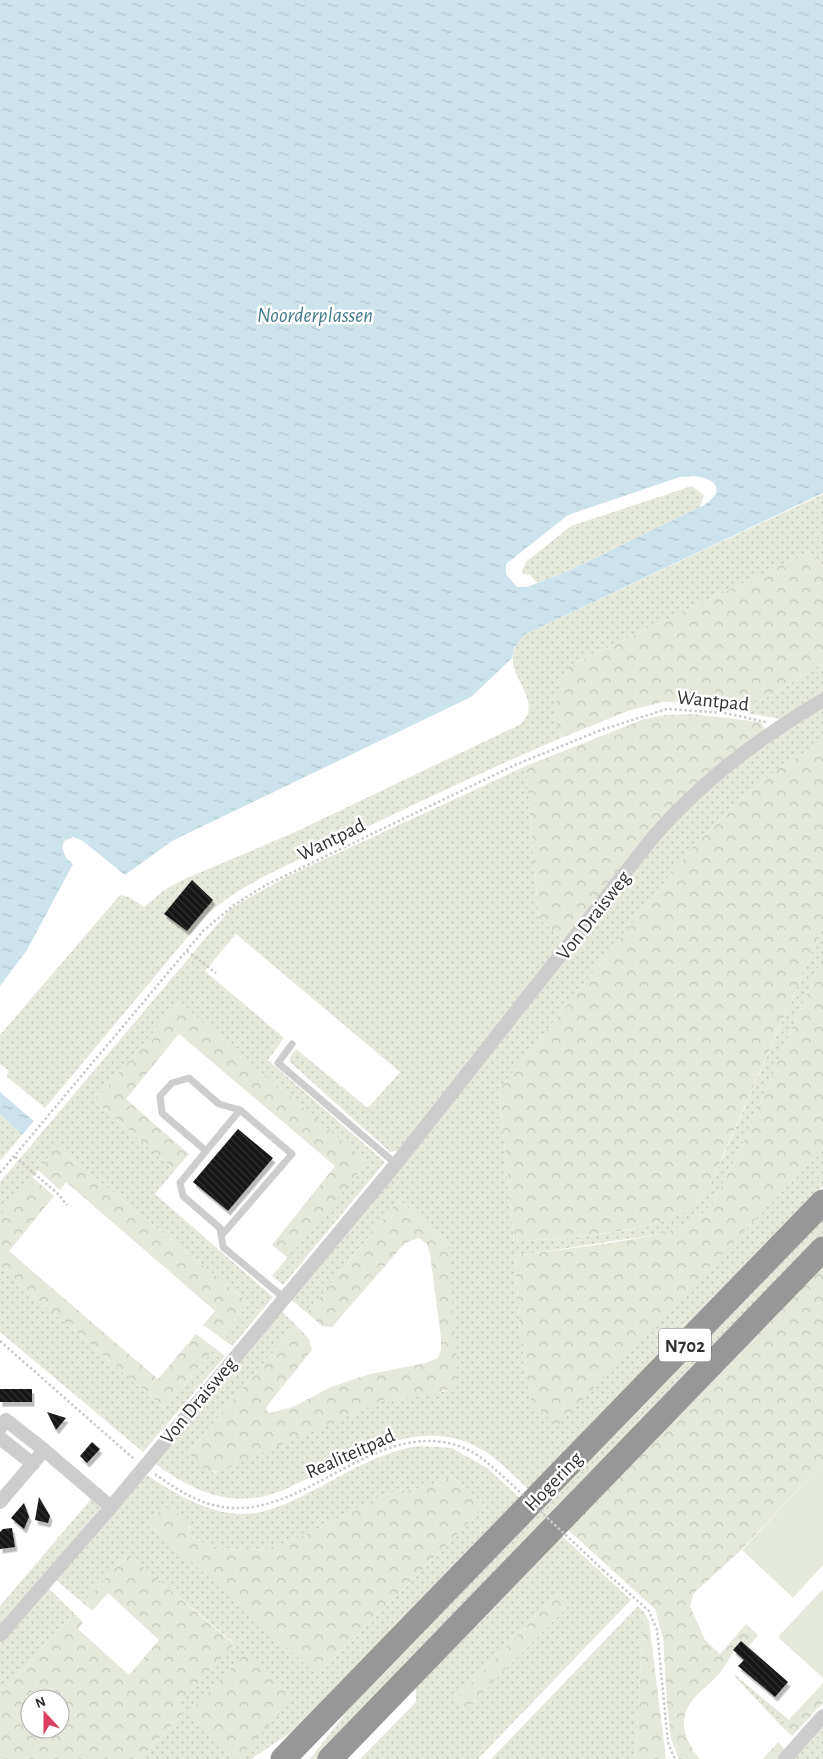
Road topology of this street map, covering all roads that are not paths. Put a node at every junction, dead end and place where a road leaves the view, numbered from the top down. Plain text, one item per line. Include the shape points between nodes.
1 (823, 700) edge
2 (292, 1044) dead end
3 (240, 1110) junction
4 (206, 1151) junction
5 (396, 1164) junction
6 (823, 1202) edge
7 (222, 1236) junction
8 (823, 1249) edge
9 (284, 1297) junction
10 (0, 1428) edge
11 (0, 1438) edge
12 (44, 1450) junction
13 (33, 1464) junction
14 (0, 1502) edge
15 (111, 1507) junction
16 (0, 1635) edge
17 (823, 1716) edge
18 (283, 1759) edge
19 (330, 1759) edge
20 (785, 1759) edge

1 - 5 street, Von Draisweg via 730,762 698,789 654,836
2 - 5 lane via 278,1063
3 - 4 lane
3 - 4 lane via 219,1104 189,1078 172,1083 160,1096 162,1113
3 - 7 lane via 292,1154
4 - 7 lane via 180,1183 183,1196 220,1228
5 - 9 street, Von Draisweg
6 - 18 highway, Hogering / N702
7 - 9 lane via 223,1247
8 - 19 highway, Hogering / N702
9 - 15 street, Von Draisweg
10 - 12 street via 6,1420
11 - 13 street
12 - 13 street
12 - 15 street
13 - 14 street
15 - 16 street, Von Draisweg
17 - 20 street

